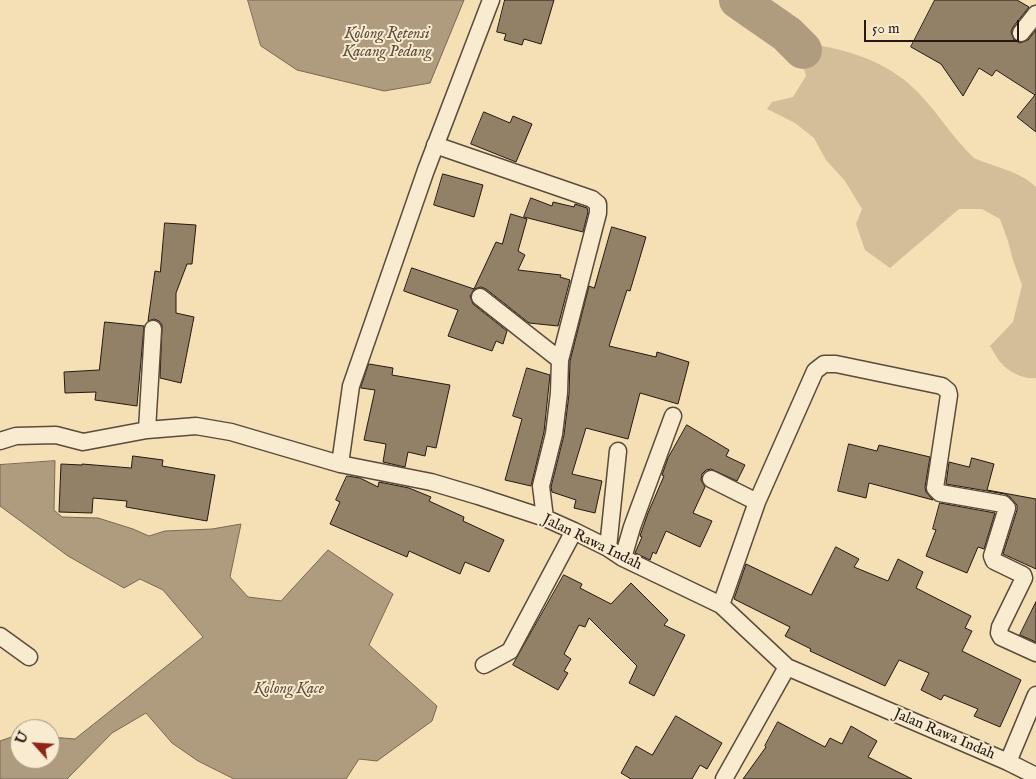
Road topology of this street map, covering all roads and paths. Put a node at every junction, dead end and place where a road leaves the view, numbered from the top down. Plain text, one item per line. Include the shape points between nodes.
1 (491, 0) edge
2 (1036, 14) edge
3 (1021, 33) dead end
4 (435, 145) junction
5 (480, 297) dead end
6 (153, 329) dead end
7 (560, 360) junction
8 (673, 416) dead end
9 (147, 430) junction
10 (0, 441) edge
11 (618, 451) dead end
12 (340, 464) junction
13 (710, 479) dead end
14 (757, 502) junction
15 (545, 518) junction
16 (574, 531) junction
17 (608, 548) junction
18 (623, 558) junction
19 (721, 605) junction
20 (0, 636) edge
21 (1036, 653) edge
22 (29, 657) dead end
23 (484, 665) dead end
24 (787, 668) junction
25 (1036, 695) edge
26 (1008, 762) junction
27 (1036, 776) edge
28 (724, 779) edge

1 - 4 street
2 - 3 street
4 - 7 street via 592,199 598,204
4 - 12 street via 352,386
5 - 7 street
6 - 9 street
7 - 15 street via 554,434 541,486
8 - 18 street
9 - 10 street, Jalan Rawa Indah via 83,442 56,435 16,436
9 - 12 street, Jalan Rawa Indah via 196,426 231,432
11 - 17 street
12 - 15 street, Jalan Rawa Indah via 431,482
13 - 14 street
14 - 19 street
14 - 21 street via 815,371 824,364 945,388 950,395 935,488 940,493 1003,504 1007,508 992,556 994,561 1024,578 999,633 1001,637
15 - 16 street, Jalan Rawa Indah
16 - 17 street, Jalan Rawa Indah
16 - 23 street via 510,651
17 - 18 street, Jalan Rawa Indah
18 - 19 street, Jalan Rawa Indah
19 - 24 street, Jalan Rawa Indah
20 - 22 street
24 - 26 street, Jalan Rawa Indah
24 - 28 street
25 - 26 street
26 - 27 street, Jalan Rawa Indah

